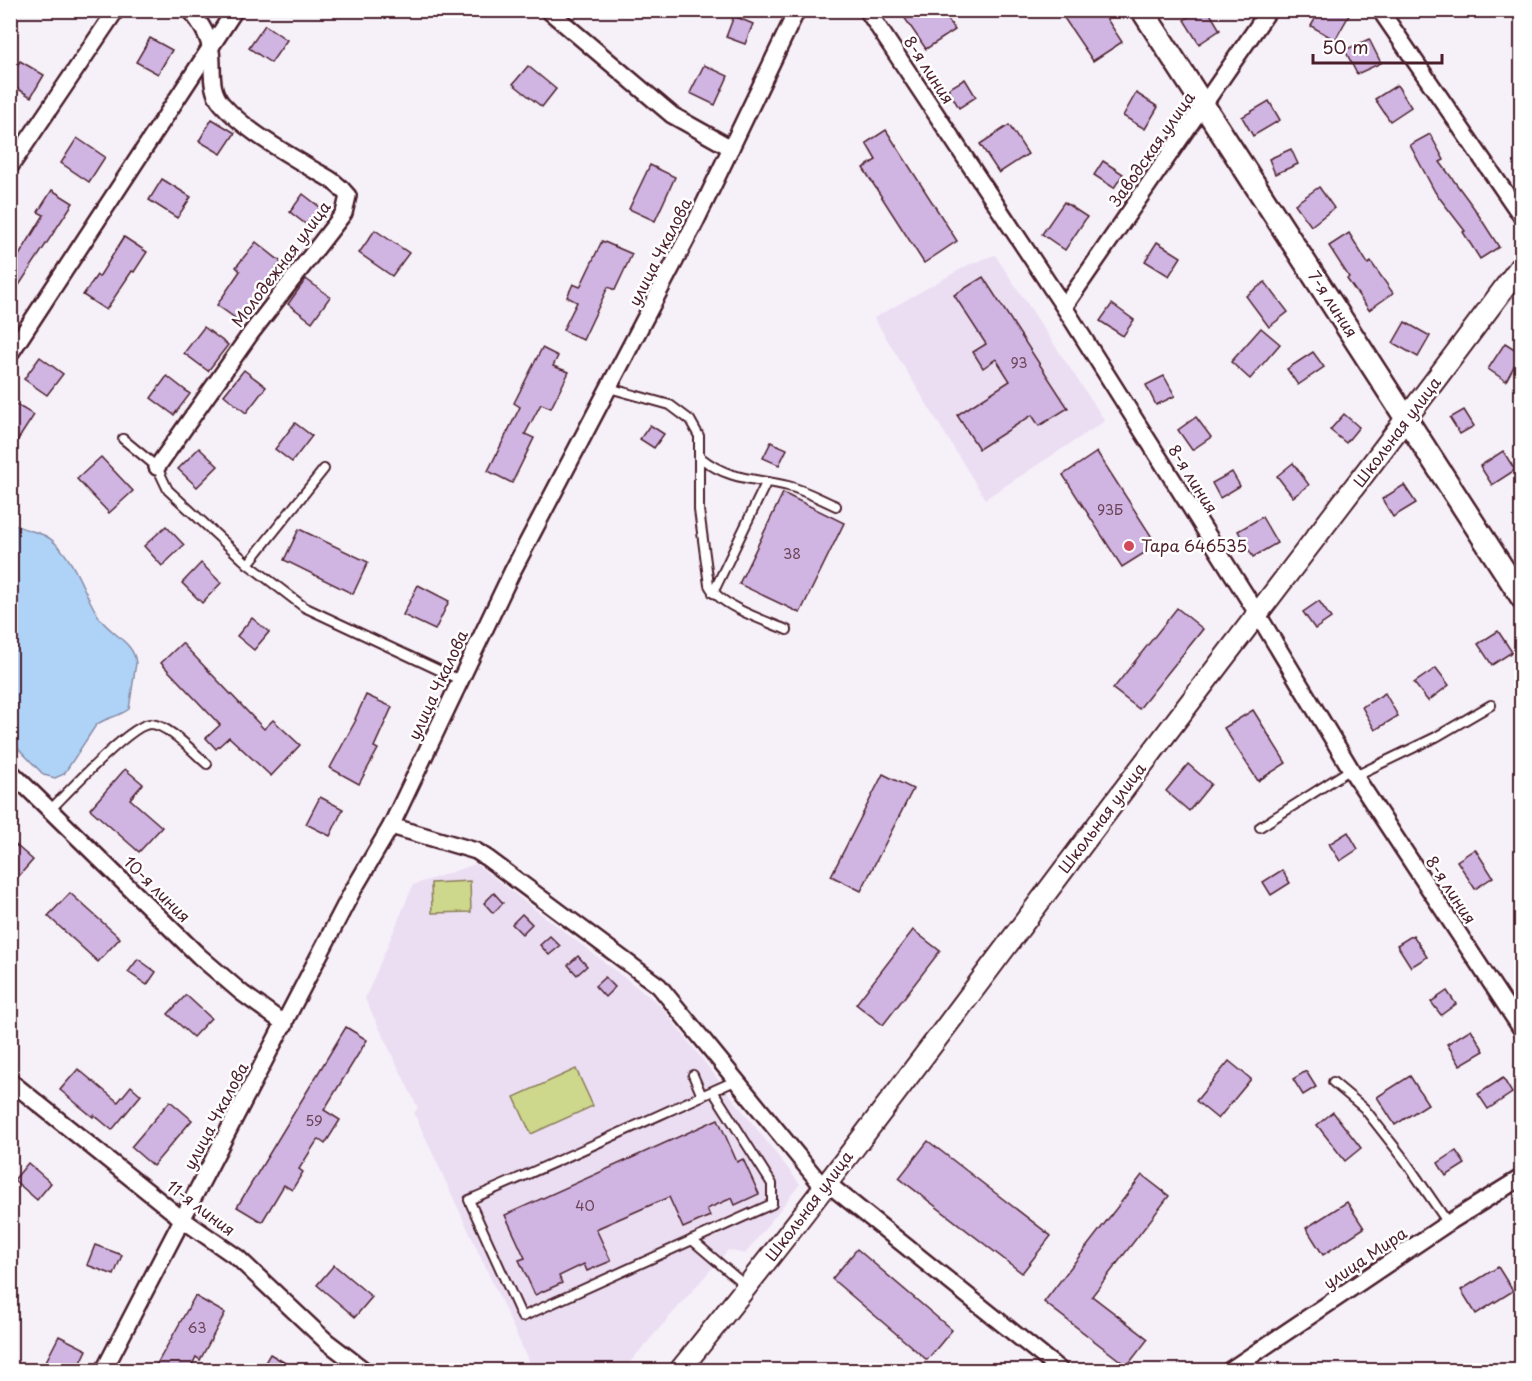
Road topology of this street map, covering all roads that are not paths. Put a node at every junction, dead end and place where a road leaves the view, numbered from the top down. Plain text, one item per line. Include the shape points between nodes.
1 (116, 10) edge
2 (190, 10) edge
3 (235, 10) edge
4 (549, 10) edge
5 (797, 10) edge
6 (867, 10) edge
7 (1143, 10) edge
8 (1269, 10) edge
9 (1380, 10) edge
10 (211, 50) junction
11 (1205, 105) junction
12 (731, 148) junction
13 (10, 167) edge
14 (1521, 217) edge
15 (1521, 264) edge
16 (1064, 308) junction
17 (10, 354) edge
18 (609, 388) junction
19 (1407, 419) junction
20 (123, 439) dead end
21 (701, 458) junction
22 (157, 467) junction
23 (324, 469) dead end
24 (766, 483) junction
25 (836, 506) dead end
26 (248, 564) junction
27 (713, 593) junction
28 (1521, 598) edge
29 (1257, 613) junction
30 (787, 630) dead end
31 (460, 680) junction
32 (1491, 705) dead end
33 (207, 764) dead end
34 (10, 771) edge
35 (1353, 773) junction
36 (51, 809) junction
37 (391, 826) junction
38 (1260, 827) dead end
39 (285, 1024) junction
40 (1521, 1030) edge
41 (693, 1075) dead end
42 (737, 1080) junction
43 (10, 1081) edge
44 (1333, 1082) dead end
45 (712, 1091) junction
46 (702, 1096) junction
47 (1521, 1176) edge
48 (826, 1185) junction
49 (182, 1219) junction
50 (1448, 1223) junction
51 (692, 1240) junction
52 (747, 1288) junction
53 (104, 1371) edge
54 (364, 1371) edge
55 (680, 1371) edge
56 (1060, 1371) edge
57 (1230, 1371) edge

1 - 13 street
2 - 10 street, Молодежная улица via 200,22
3 - 10 street, Молодежная улица
4 - 12 street via 672,115
5 - 12 street, улица Чкалова
6 - 16 street, 8-я линия
7 - 11 main road, 7-я линия
8 - 11 street, Заводская улица
9 - 14 street
10 - 17 street, Молодежная улица
10 - 22 street, Молодежная улица via 212,84 220,102 246,126 338,183 348,196 344,213 251,333
11 - 16 street, Заводская улица
11 - 19 main road, 7-я линия
12 - 18 street, улица Чкалова
15 - 19 street, Школьная улица
16 - 29 street, 8-я линия
18 - 21 lane via 670,405 690,420 699,436
18 - 31 street, улица Чкалова
19 - 28 main road, 7-я линия
19 - 29 street, Школьная улица
20 - 22 lane
21 - 24 lane via 715,469
21 - 27 lane via 699,510
22 - 26 lane via 168,490
23 - 26 lane
24 - 25 lane via 789,487
24 - 27 lane
26 - 31 lane via 304,607
27 - 30 lane
29 - 35 street, 8-я линия
29 - 48 street, Школьная улица
31 - 37 street, улица Чкалова
32 - 35 lane via 1436,737
33 - 36 lane via 168,729 150,724 130,734
34 - 36 street, 10-я линия
35 - 38 lane
35 - 40 street, 8-я линия
36 - 39 street, 10-я линия via 199,956
37 - 39 street, улица Чкалова via 352,892
37 - 42 street via 476,851 487,858 659,986
39 - 49 street, улица Чкалова
41 - 46 lane
42 - 45 lane
42 - 48 street
43 - 49 street, 11-я линия
44 - 50 lane via 1364,1108
45 - 46 lane
45 - 51 lane via 772,1184 772,1204
46 - 51 lane via 469,1200 522,1317
47 - 50 street, улица Мира
48 - 52 street, Школьная улица
48 - 56 street
49 - 53 street, улица Чкалова
49 - 54 street, 11-я линия via 238,1258 326,1341
50 - 57 street, улица Мира
51 - 52 lane
52 - 55 street, Школьная улица

